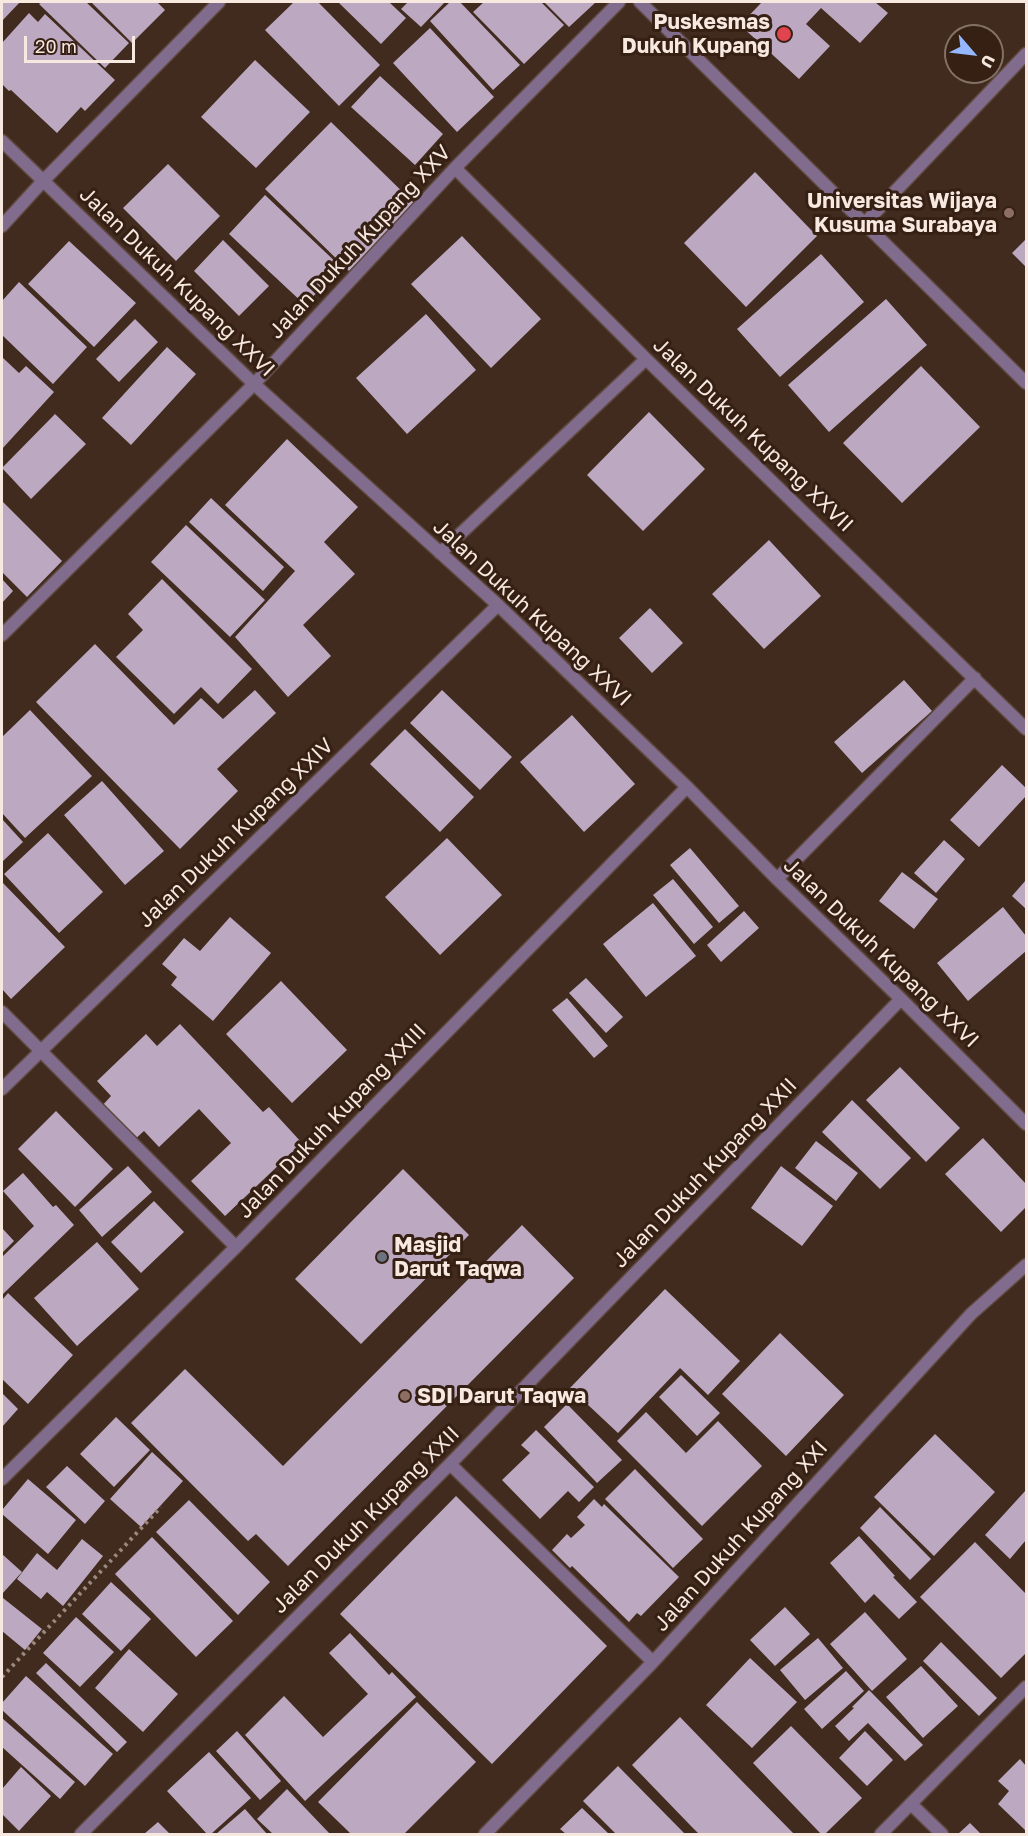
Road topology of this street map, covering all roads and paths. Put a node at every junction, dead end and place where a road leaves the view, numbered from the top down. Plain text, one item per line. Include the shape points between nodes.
1 (219, 2) edge
2 (619, 2) edge
3 (640, 2) edge
4 (1026, 54) edge
5 (2, 141) edge
6 (455, 168) junction
7 (43, 182) junction
8 (864, 223) junction
9 (2, 226) edge
10 (646, 359) junction
11 (1026, 383) edge
12 (254, 384) junction
13 (440, 553) junction
14 (498, 605) junction
15 (2, 635) edge
16 (975, 678) junction
17 (1026, 729) edge
18 (687, 787) junction
19 (777, 879) junction
20 (901, 999) junction
21 (2, 1012) edge
22 (40, 1050) junction
23 (2, 1089) edge
24 (1026, 1124) edge
25 (236, 1246) junction
26 (1026, 1265) edge
27 (450, 1464) junction
28 (2, 1479) edge
29 (161, 1507) dead end
30 (653, 1662) junction
31 (2, 1677) edge
32 (1026, 1688) edge
33 (911, 1804) junction
34 (81, 1834) edge
35 (485, 1834) edge
36 (881, 1834) edge
37 (942, 1834) edge

1 - 7 street
2 - 6 street, Jalan Dukuh Kupang XXV
3 - 8 street
4 - 8 street
5 - 7 street, Jalan Dukuh Kupang XXVI
6 - 10 street, Jalan Dukuh Kupang XXVII
6 - 12 street, Jalan Dukuh Kupang XXV
7 - 9 street
7 - 12 street, Jalan Dukuh Kupang XXVI
8 - 11 street
10 - 13 street
10 - 16 street, Jalan Dukuh Kupang XXVII
12 - 13 street, Jalan Dukuh Kupang XXVI
12 - 15 street, Jalan Dukuh Kupang XXV
13 - 14 street, Jalan Dukuh Kupang XXVI
14 - 18 street, Jalan Dukuh Kupang XXVI
14 - 22 street, Jalan Dukuh Kupang XXIV
16 - 17 street, Jalan Dukuh Kupang XXVII
16 - 19 street
18 - 19 street, Jalan Dukuh Kupang XXVI
18 - 25 street, Jalan Dukuh Kupang XXIII
19 - 20 street, Jalan Dukuh Kupang XXVI
20 - 24 street, Jalan Dukuh Kupang XXVI
20 - 27 street, Jalan Dukuh Kupang XXII
21 - 22 street
22 - 23 street, Jalan Dukuh Kupang XXIV
22 - 25 street
25 - 28 street, Jalan Dukuh Kupang XXIII
26 - 30 street, Jalan Dukuh Kupang XXI via 971,1314
27 - 30 street
27 - 34 street, Jalan Dukuh Kupang XXII
29 - 31 path
30 - 35 street, Jalan Dukuh Kupang XXI
32 - 33 street
33 - 36 street
33 - 37 street

